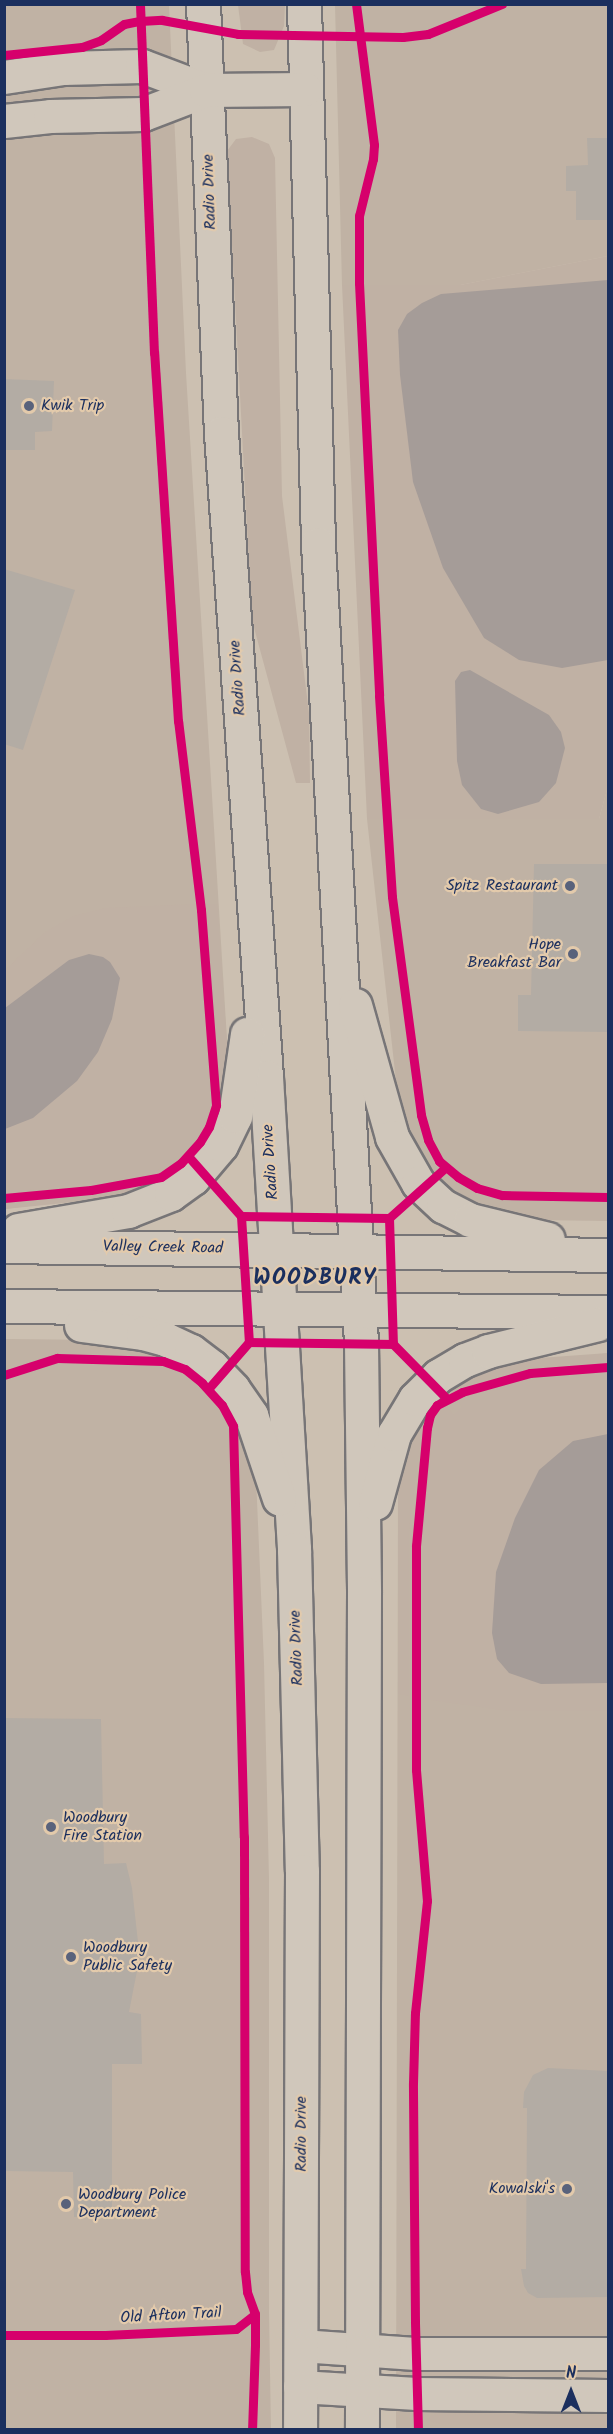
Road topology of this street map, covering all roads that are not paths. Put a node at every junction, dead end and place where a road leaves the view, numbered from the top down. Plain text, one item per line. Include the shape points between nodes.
1 (203, 4) edge
2 (304, 4) edge
3 (4, 77) edge
4 (305, 89) junction
5 (206, 90) junction
6 (4, 121) edge
7 (339, 945) junction
8 (257, 946) junction
9 (4, 1232) edge
10 (4, 1246) edge
11 (276, 1250) junction
12 (356, 1251) junction
13 (609, 1253) edge
14 (4, 1305) edge
15 (280, 1308) junction
16 (358, 1309) junction
17 (609, 1312) edge
18 (4, 1316) edge
19 (609, 1321) edge
20 (363, 1548) junction
21 (294, 1549) junction
22 (301, 2346) junction
23 (363, 2350) junction
24 (609, 2354) edge
25 (300, 2386) junction
26 (363, 2391) junction
27 (609, 2396) edge
28 (300, 2430) edge
29 (362, 2430) edge

1 - 5 main road, Radio Drive
2 - 4 main road
3 - 5 main road via 63,68 142,66
4 - 5 main road
4 - 7 main road via 315,465
5 - 6 main road via 143,114
5 - 8 main road, Radio Drive via 224,476
7 - 12 main road
7 - 13 main road via 392,1137 422,1188 450,1210 480,1224
8 - 9 main road via 239,1099 229,1131 206,1165 179,1189 140,1208
8 - 11 main road, Radio Drive
10 - 11 main road, Valley Creek Road
11 - 12 main road, Valley Creek Road
11 - 15 main road, Radio Drive
12 - 13 main road, Valley Creek Road
12 - 16 main road
14 - 15 main road
15 - 16 main road
15 - 21 main road, Radio Drive
16 - 17 main road
16 - 20 main road
18 - 21 main road via 143,1333 174,1343 206,1362 233,1389 255,1423
19 - 20 main road via 477,1355 431,1383 394,1434
20 - 23 main road
21 - 22 main road, Radio Drive via 303,1882
22 - 23 street
22 - 25 main road, Radio Drive
23 - 24 street via 416,2354
23 - 26 main road
25 - 26 street
25 - 28 main road, Radio Drive
26 - 27 street
26 - 29 main road

